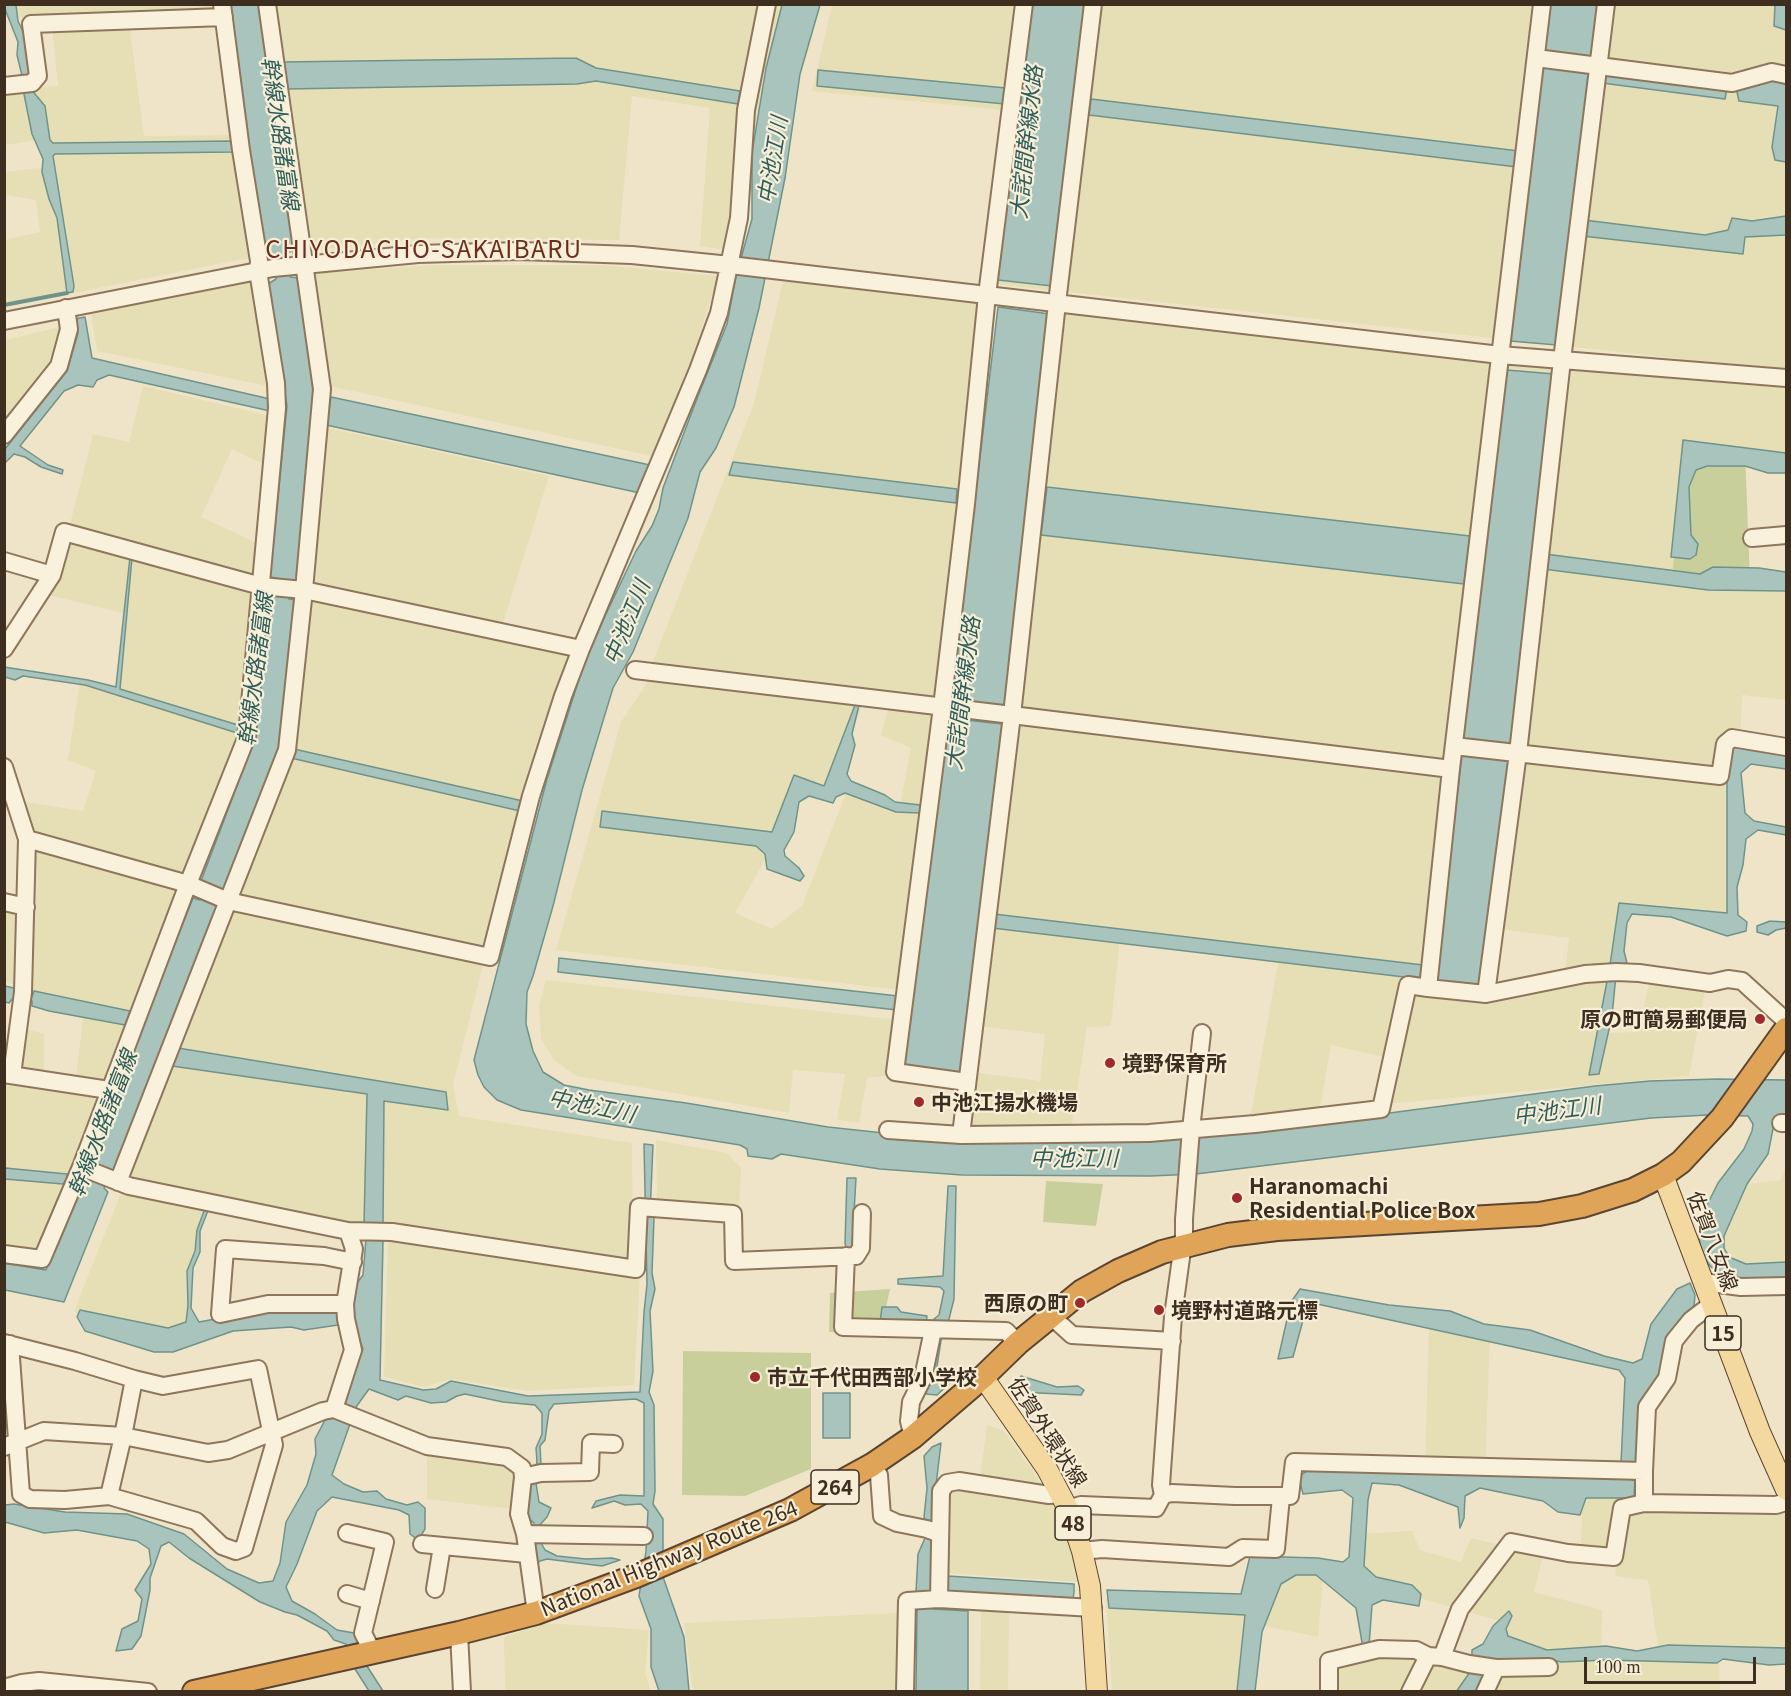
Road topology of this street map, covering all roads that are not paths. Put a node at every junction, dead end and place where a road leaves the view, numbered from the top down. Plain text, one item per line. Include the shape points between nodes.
1 (267, 4) edge
2 (767, 4) edge
3 (1024, 4) edge
4 (1093, 4) edge
5 (1542, 4) edge
6 (1606, 4) edge
7 (223, 10) edge
8 (1536, 58) junction
9 (1599, 65) junction
10 (1786, 75) edge
11 (4, 86) edge
12 (730, 265) junction
13 (281, 268) junction
14 (987, 295) junction
15 (1057, 303) junction
16 (66, 308) junction
17 (4, 321) edge
18 (1500, 355) junction
19 (1562, 360) junction
20 (1786, 378) edge
21 (4, 435) edge
22 (1786, 535) edge
23 (1752, 538) dead end
24 (4, 561) edge
25 (51, 575) junction
26 (265, 586) junction
27 (300, 590) junction
28 (4, 649) edge
29 (581, 649) junction
30 (635, 670) dead end
31 (942, 707) junction
32 (1012, 715) junction
33 (1454, 746) junction
34 (1786, 747) edge
35 (1518, 753) junction
36 (1451, 769) junction
37 (5, 771) edge
38 (27, 838) junction
39 (193, 887) junction
40 (224, 899) junction
41 (4, 902) edge
42 (26, 907) junction
43 (1429, 978) junction
44 (1486, 994) junction
45 (1786, 1021) edge
46 (1786, 1029) edge
47 (1202, 1033) dead end
48 (8, 1075) edge
49 (967, 1082) junction
50 (109, 1090) junction
51 (1191, 1129) junction
52 (888, 1130) dead end
53 (961, 1135) junction
54 (85, 1169) junction
55 (1663, 1175) junction
56 (114, 1181) junction
57 (862, 1213) dead end
58 (348, 1231) junction
59 (1183, 1246) junction
60 (4, 1254) edge
61 (846, 1256) junction
62 (353, 1262) junction
63 (1703, 1282) junction
64 (1786, 1286) edge
65 (1712, 1304) junction
66 (346, 1312) junction
67 (1051, 1316) junction
68 (933, 1329) junction
69 (1172, 1341) junction
70 (1018, 1343) junction
71 (7, 1344) edge
72 (983, 1377) junction
73 (134, 1379) junction
74 (336, 1410) junction
75 (271, 1434) junction
76 (123, 1436) junction
77 (913, 1437) junction
78 (614, 1444) dead end
79 (11, 1445) edge
80 (872, 1465) junction
81 (1634, 1471) junction
82 (524, 1477) junction
83 (1786, 1490) edge
84 (1163, 1495) junction
85 (110, 1496) junction
86 (1281, 1497) junction
87 (1064, 1501) junction
88 (1786, 1502) edge
89 (1644, 1503) junction
90 (933, 1531) junction
91 (347, 1533) dead end
92 (533, 1534) junction
93 (644, 1536) dead end
94 (422, 1544) dead end
95 (442, 1546) junction
96 (1083, 1551) junction
97 (527, 1554) junction
98 (435, 1589) dead end
99 (347, 1594) dead end
100 (931, 1599) junction
101 (371, 1601) junction
102 (1093, 1608) junction
103 (536, 1614) junction
104 (459, 1633) junction
105 (361, 1654) junction
106 (1435, 1657) junction
107 (1549, 1667) dead end
108 (1496, 1668) junction
109 (4, 1688) edge
110 (148, 1692) edge
111 (194, 1692) edge
112 (462, 1692) edge
113 (905, 1692) edge
114 (1097, 1692) edge
115 (1329, 1692) edge
116 (1410, 1692) edge
117 (1485, 1692) edge

1 - 13 street via 277,77
2 - 12 street via 746,110 739,218
3 - 14 street
4 - 15 street
5 - 8 street
6 - 9 street
7 - 11 street via 31,24 38,76 27,84
7 - 13 street via 259,261
8 - 9 street
8 - 18 street
9 - 10 street via 1732,83 1772,72
9 - 19 street
12 - 13 street via 632,255 520,251 418,254
12 - 14 street
12 - 29 street via 719,313 698,370
13 - 16 street
13 - 26 street
13 - 27 street via 322,389
14 - 15 street
14 - 31 street
15 - 18 street
15 - 32 street
16 - 17 street
16 - 21 street via 69,329 59,366
18 - 19 street
18 - 33 street
19 - 20 street
19 - 35 street
22 - 23 street
24 - 25 street
25 - 26 street via 64,532
25 - 28 street
26 - 27 street
26 - 39 street via 247,736
27 - 29 street
27 - 40 street via 287,750
29 - 40 street via 531,796 489,957
30 - 31 street
31 - 32 street
31 - 49 street via 896,1072
32 - 36 street
32 - 49 street
33 - 35 street
33 - 36 street
34 - 35 street via 1732,738 1725,744 1720,776
35 - 44 street
36 - 43 street
37 - 38 street
38 - 39 street
38 - 42 street
39 - 40 street
39 - 50 street
40 - 56 street
41 - 42 street
42 - 48 street via 23,997
43 - 44 street
43 - 51 street via 1408,985 1382,1109
44 - 45 street via 1612,972 1710,983 1728,979 1742,981
46 - 55 highway, National Highway Route 264 / 264 via 1722,1118 1681,1162
47 - 51 street
48 - 50 street
49 - 53 street
50 - 54 street
51 - 53 street
51 - 59 street
52 - 53 street
54 - 56 street
54 - 60 street via 42,1259
55 - 59 highway, National Highway Route 264 / 264 via 1592,1203 1539,1214 1277,1229
55 - 63 main road, 佐賀八女線 / 15
56 - 58 street
57 - 61 street via 861,1248 856,1256
58 - 61 street via 374,1231 636,1269 639,1207 734,1214 734,1261
58 - 62 street via 354,1249
59 - 67 highway, National Highway Route 264 / 264 via 1118,1271 1082,1291
59 - 69 street
61 - 68 street via 843,1327
62 - 66 street
62 - 66 street via 324,1256 225,1249 220,1314 268,1304
63 - 64 street via 1741,1287
63 - 65 main road, 佐賀八女線 / 15
65 - 81 street via 1691,1320 1674,1341 1667,1378 1647,1407
65 - 83 main road, 佐賀八女線 / 15
66 - 74 street via 353,1350
67 - 69 street via 1072,1335
67 - 70 highway, National Highway Route 264 / 264
68 - 70 street via 1006,1331
68 - 77 street via 923,1378 911,1402 909,1421
69 - 84 street
70 - 72 highway, National Highway Route 264 / 264
71 - 73 street
71 - 79 street
72 - 77 highway, National Highway Route 264 / 264
72 - 87 main road, 佐賀外環状線 / 48 via 1047,1469
73 - 75 street via 163,1386 258,1369
73 - 76 street
74 - 75 street via 323,1411
74 - 82 street via 427,1446 507,1457 522,1468
75 - 76 street via 208,1453
75 - 85 street via 274,1445 244,1548 236,1551 222,1546 196,1521
76 - 79 street via 44,1431
76 - 85 street
77 - 80 highway, National Highway Route 264 / 264
78 - 82 street via 591,1443 590,1472
79 - 85 street via 21,1494 30,1499
80 - 90 street via 879,1475 882,1516
80 - 103 highway, National Highway Route 264 / 264 via 790,1510
81 - 86 street via 1294,1462 1290,1496
81 - 89 street
82 - 92 street via 519,1514
84 - 86 street
84 - 87 street via 1156,1508
86 - 96 street via 1276,1549 1242,1548 1229,1557
87 - 90 street via 1049,1495 959,1481 947,1483 941,1491
87 - 96 main road, 佐賀外環状線 / 48
88 - 89 street
89 - 106 street via 1622,1508 1614,1557 1511,1542 1460,1609
90 - 100 street
91 - 101 street via 385,1542
92 - 93 street
92 - 97 street
94 - 95 street
95 - 97 street
95 - 98 street
96 - 102 main road, 佐賀外環状線 / 48
97 - 103 street
99 - 101 street
100 - 102 street
100 - 113 street via 907,1602
101 - 105 street
102 - 114 main road, 佐賀外環状線 / 48
103 - 104 highway, National Highway Route 264 / 264
104 - 105 highway, National Highway Route 264 / 264
104 - 112 street
105 - 111 highway, National Highway Route 264 / 264
106 - 108 street
106 - 115 street via 1416,1650 1378,1649 1329,1660
106 - 116 street
107 - 108 street
108 - 117 street
109 - 110 street via 39,1681

